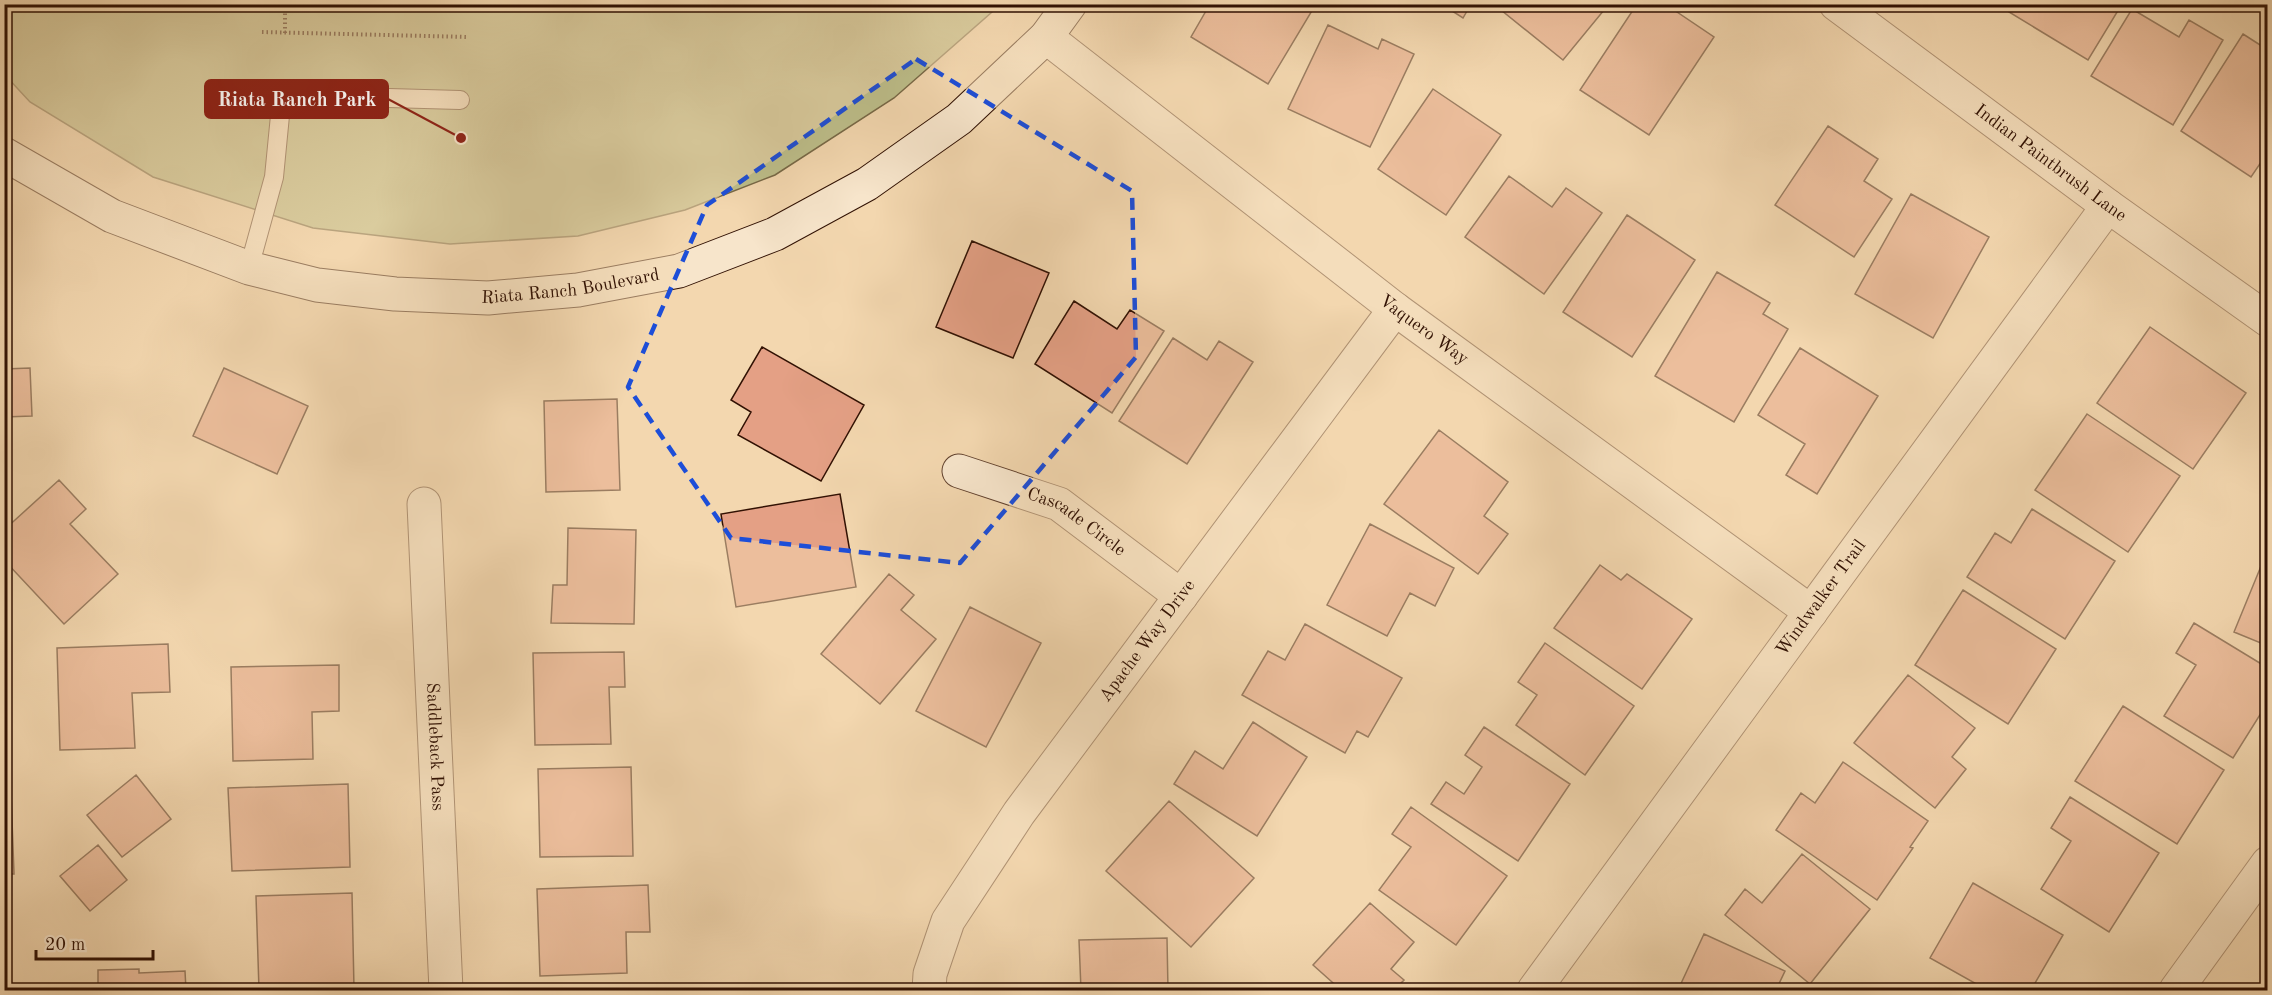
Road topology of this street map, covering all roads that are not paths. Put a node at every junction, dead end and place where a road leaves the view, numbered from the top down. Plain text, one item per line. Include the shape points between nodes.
1 (1070, 4) edge
2 (1836, 4) edge
3 (1046, 37) junction
4 (460, 100) dead end
5 (5, 154) edge
6 (2108, 206) junction
7 (249, 268) junction
8 (1395, 309) junction
9 (2268, 320) edge
10 (959, 471) dead end
11 (424, 504) dead end
12 (1181, 596) junction
13 (1811, 612) junction
14 (2268, 863) edge
15 (446, 990) edge
16 (929, 990) edge
17 (1534, 990) edge
18 (2176, 990) edge

1 - 3 street, Riata Ranch Boulevard
2 - 6 street, Indian Paintbrush Lane
3 - 7 street, Riata Ranch Boulevard via 959,119 867,184 775,234 679,271 579,290 488,298 395,294 317,285
3 - 8 street, Vaquero Way
4 - 7 lane via 282,95 274,177
5 - 7 street, Riata Ranch Boulevard via 112,216
6 - 9 street, Indian Paintbrush Lane
6 - 13 street, Windwalker Trail
8 - 12 street, Apache Way Drive
8 - 13 street, Vaquero Way
10 - 12 street, Cascade Circle via 1059,504
11 - 15 street, Saddleback Pass
12 - 16 street, Apache Way Drive via 1019,813 948,921 930,974
13 - 17 street, Windwalker Trail
14 - 18 street

